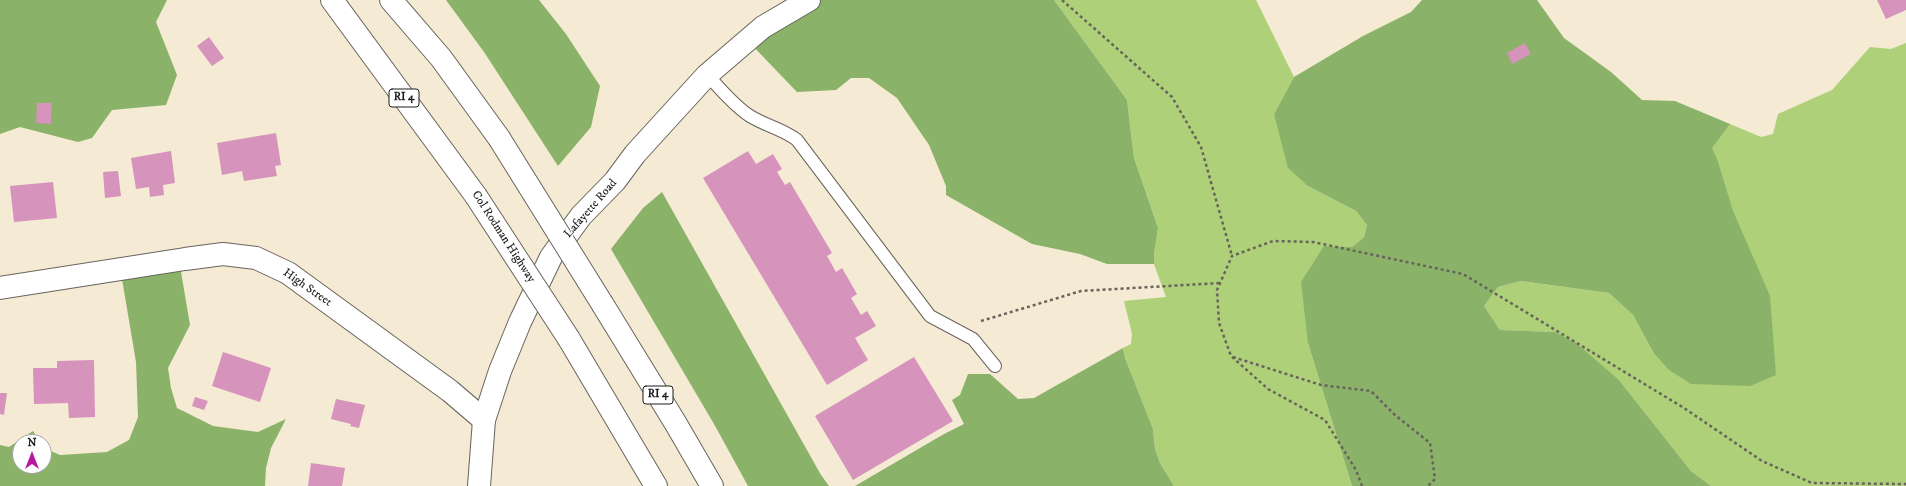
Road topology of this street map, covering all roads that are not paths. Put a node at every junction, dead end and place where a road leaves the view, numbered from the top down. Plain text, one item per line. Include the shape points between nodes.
1 (332, 0) edge
2 (391, 0) edge
3 (810, 0) edge
4 (707, 75) junction
5 (0, 288) edge
6 (995, 366) dead end
7 (484, 420) junction
8 (479, 486) edge
9 (656, 486) edge
10 (712, 486) edge

1 - 9 main road, Col Rodman Highway / RI 4, bridge via 476,196 569,339
2 - 10 main road, RI 4, bridge via 441,58 499,138
3 - 4 main road, Lafayette Road via 763,27
4 - 6 lane via 749,115 788,133 797,140 930,316 973,339
4 - 7 main road, Lafayette Road via 635,154 551,257 520,322
5 - 7 main road, High Street via 223,254 256,258 288,273 450,391
7 - 8 main road, Lafayette Road

